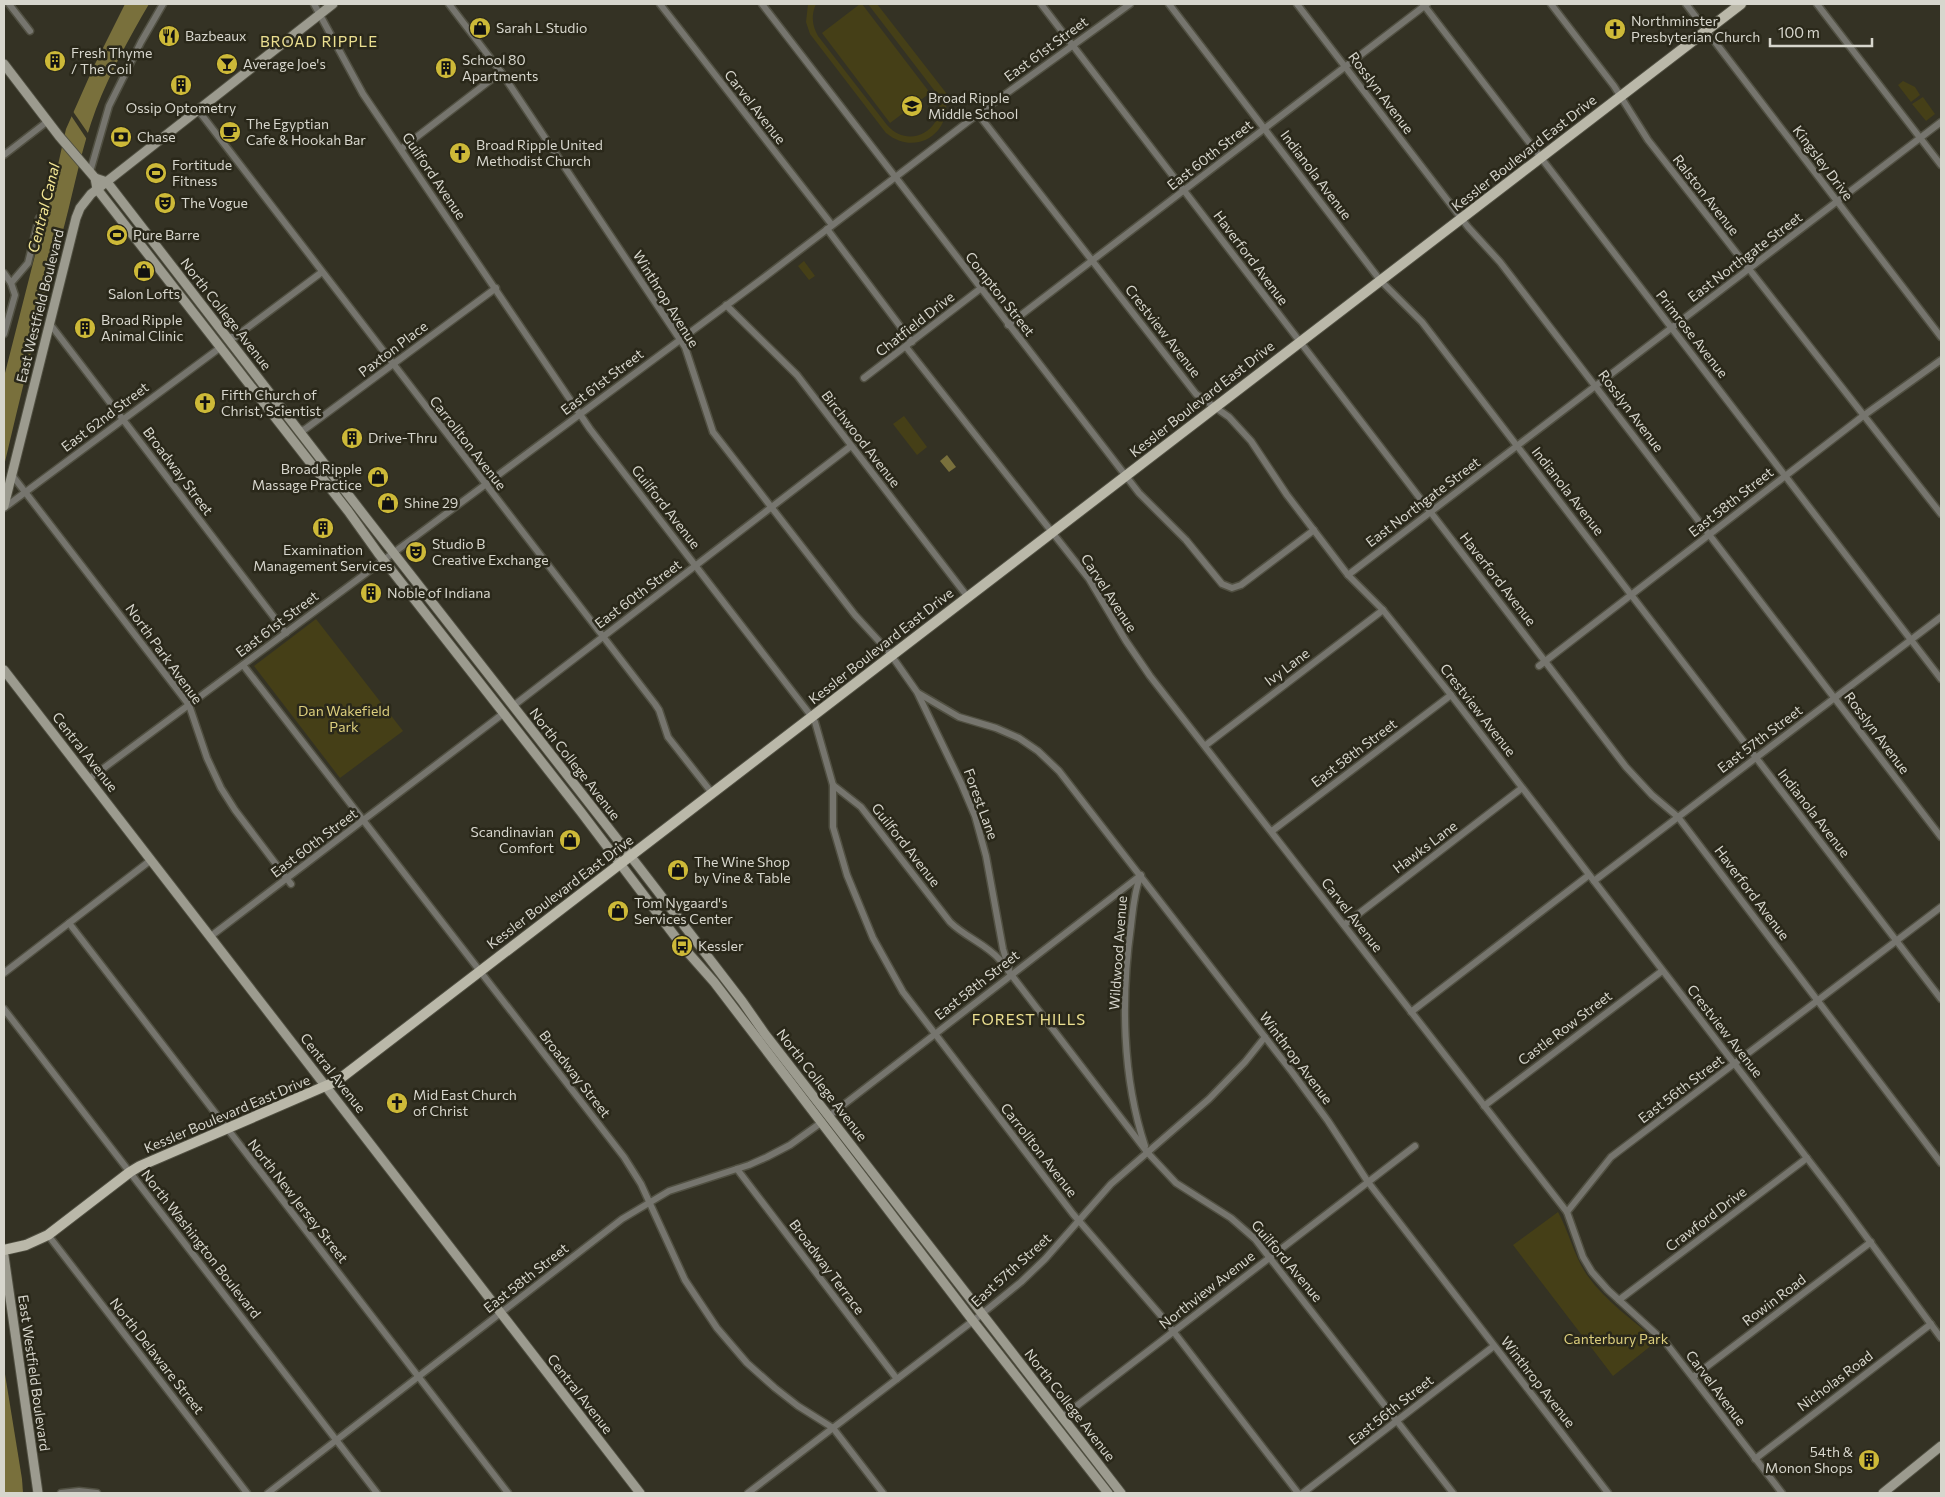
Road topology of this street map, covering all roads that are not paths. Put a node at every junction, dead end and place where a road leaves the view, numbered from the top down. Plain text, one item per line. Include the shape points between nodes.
1 (9, 4) edge
2 (163, 4) edge
3 (314, 4) edge
4 (333, 4) edge
5 (449, 4) edge
6 (660, 4) edge
7 (762, 4) edge
8 (1041, 4) edge
9 (1130, 4) edge
10 (1169, 4) edge
11 (1297, 4) edge
12 (1425, 4) edge
13 (1551, 4) edge
14 (1686, 4) edge
15 (1740, 4) edge
16 (1817, 4) edge
17 (320, 14) junction
18 (1706, 30) junction
19 (30, 31) dead end
20 (1072, 45) junction
21 (4, 64) edge
22 (1345, 67) junction
23 (501, 72) junction
24 (1621, 96) junction
25 (198, 110) junction
26 (978, 114) junction
27 (48, 122) junction
28 (1941, 122) edge
29 (1265, 129) junction
30 (1920, 138) junction
31 (401, 149) junction
32 (4, 155) edge
33 (1541, 157) junction
34 (1941, 165) edge
35 (90, 172) junction
36 (894, 178) junction
37 (107, 182) junction
38 (98, 189) junction
39 (1184, 190) junction
40 (1837, 202) junction
41 (39, 218) dead end
42 (1461, 218) junction
43 (829, 227) junction
44 (1092, 261) junction
45 (1748, 270) junction
46 (322, 272) junction
47 (4, 273) edge
48 (1380, 280) junction
49 (11, 283) junction
50 (496, 288) junction
51 (980, 289) junction
52 (726, 305) junction
53 (50, 324) junction
54 (1008, 325) junction
55 (1672, 329) junction
56 (4, 334) edge
57 (1941, 337) edge
58 (680, 339) junction
59 (231, 340) junction
60 (912, 342) junction
61 (1300, 342) junction
62 (221, 347) junction
63 (906, 347) junction
64 (1941, 360) edge
65 (392, 364) junction
66 (864, 378) dead end
67 (1596, 386) junction
68 (1214, 408) junction
69 (580, 415) junction
70 (1863, 416) junction
71 (124, 419) junction
72 (302, 432) junction
73 (851, 446) junction
74 (1517, 446) junction
75 (12, 475) junction
76 (1125, 475) junction
77 (1785, 475) junction
78 (485, 485) junction
79 (25, 492) junction
80 (4, 507) edge
81 (772, 507) junction
82 (1430, 512) junction
83 (1941, 514) edge
84 (1314, 530) junction
85 (1051, 532) junction
86 (1709, 535) junction
87 (394, 552) junction
88 (383, 560) junction
89 (695, 566) junction
90 (1348, 575) junction
91 (1632, 595) junction
92 (967, 596) junction
93 (1383, 610) junction
94 (1941, 617) edge
95 (286, 633) junction
96 (602, 637) junction
97 (1911, 640) junction
98 (891, 655) junction
99 (1546, 661) junction
100 (242, 665) junction
101 (1539, 666) dead end
102 (4, 670) edge
103 (1941, 679) edge
104 (917, 692) junction
105 (1451, 695) junction
106 (1835, 698) junction
107 (189, 705) junction
108 (513, 706) junction
109 (504, 713) junction
110 (812, 717) junction
111 (1206, 745) junction
112 (1756, 758) junction
113 (89, 779) junction
114 (833, 785) junction
115 (1522, 788) junction
116 (712, 794) junction
117 (1678, 817) junction
118 (364, 821) junction
119 (1272, 831) junction
120 (1941, 837) edge
121 (630, 856) junction
122 (151, 860) junction
123 (620, 864) junction
124 (1141, 875) junction
125 (1589, 875) junction
126 (290, 881) junction
127 (1594, 881) junction
128 (1941, 907) edge
129 (69, 923) junction
130 (1344, 925) junction
131 (211, 936) junction
132 (1897, 940) junction
133 (480, 971) junction
134 (1662, 971) junction
135 (4, 973) edge
136 (1011, 975) junction
137 (1941, 999) edge
138 (1818, 1000) junction
139 (4, 1009) edge
140 (1411, 1012) junction
141 (934, 1034) junction
142 (1265, 1037) junction
143 (1735, 1064) junction
144 (326, 1086) junction
145 (1484, 1106) junction
146 (826, 1119) junction
147 (227, 1129) junction
148 (1415, 1146) dead end
149 (1147, 1152) junction
150 (1807, 1158) junction
151 (1941, 1163) edge
152 (737, 1169) junction
153 (130, 1172) junction
154 (1368, 1182) junction
155 (649, 1202) junction
156 (1567, 1212) junction
157 (1079, 1221) junction
158 (48, 1235) junction
159 (1870, 1242) junction
160 (4, 1250) edge
161 (4, 1256) edge
162 (1270, 1257) junction
163 (1619, 1300) junction
164 (501, 1314) junction
165 (982, 1314) junction
166 (973, 1321) junction
167 (1931, 1324) junction
168 (1173, 1332) junction
169 (1941, 1338) edge
170 (1494, 1346) junction
171 (419, 1377) junction
172 (1692, 1377) junction
173 (897, 1379) junction
174 (1061, 1418) junction
175 (1397, 1421) junction
176 (833, 1428) junction
177 (337, 1441) junction
178 (1941, 1446) edge
179 (1755, 1459) junction
180 (1606, 1491) edge
181 (38, 1493) edge
182 (61, 1493) edge
183 (97, 1493) edge
184 (247, 1493) edge
185 (268, 1493) edge
186 (378, 1493) edge
187 (508, 1493) edge
188 (640, 1493) edge
189 (748, 1493) edge
190 (883, 1493) edge
191 (1106, 1493) edge
192 (1120, 1493) edge
193 (1298, 1493) edge
194 (1302, 1493) edge
195 (1453, 1493) edge
196 (1596, 1493) edge
197 (1782, 1493) edge
198 (1883, 1493) edge

1 - 19 street
2 - 35 street via 110,106
3 - 17 street, Guilford Avenue
4 - 17 main road, East Westfield Boulevard
5 - 23 street, Winthrop Avenue
6 - 43 street, Carvel Avenue
7 - 36 street, Compton Street
8 - 20 street, Haverford Avenue
9 - 20 street, East 61st Street
10 - 29 street, Indianola Avenue
11 - 22 street, Rosslyn Avenue
12 - 22 street, East 60th Street
12 - 33 street, Primrose Avenue
13 - 24 street, Ralston Avenue
14 - 18 street, Kingsley Drive
15 - 18 main road, Kessler Boulevard East Drive
16 - 30 street
17 - 25 main road, East Westfield Boulevard
17 - 31 street, Guilford Avenue via 363,94
18 - 24 main road, Kessler Boulevard East Drive
18 - 40 street, Kingsley Drive
20 - 26 street, East 61st Street
20 - 39 street, Haverford Avenue
21 - 27 main road, North College Avenue
22 - 29 street, East 60th Street
22 - 42 street, Rosslyn Avenue
23 - 31 street
23 - 58 street, Winthrop Avenue
24 - 33 main road, Kessler Boulevard East Drive
24 - 45 street, Ralston Avenue via 1648,140
25 - 37 main road, East Westfield Boulevard
25 - 46 street, Carrollton Avenue
26 - 36 street, East 61st Street
26 - 44 street, Crestview Avenue
27 - 32 street
27 - 35 main road, North College Avenue
28 - 30 street, East Northgate Street
29 - 39 street, East 60th Street
29 - 48 street, Indianola Avenue
30 - 34 street
30 - 40 street, East Northgate Street
31 - 50 street, Guilford Avenue
33 - 42 main road, Kessler Boulevard East Drive
33 - 55 street, Primrose Avenue
35 - 37 main road
35 - 38 main road, North College Avenue
36 - 43 street, East 61st Street
36 - 51 street, Compton Street
37 - 38 main road, East Westfield Boulevard
37 - 59 main road, North College Avenue
38 - 53 main road, East Westfield Boulevard via 83,203 76,218
38 - 62 main road, North College Avenue
39 - 44 street, East 60th Street
39 - 61 street, Haverford Avenue
40 - 45 street, East Northgate Street
40 - 57 street, Kingsley Drive
41 - 49 street via 28,263
42 - 48 main road, Kessler Boulevard East Drive
42 - 67 street, Rosslyn Avenue via 1496,257
43 - 52 street, East 61st Street
43 - 60 street, Carvel Avenue
44 - 54 street, East 60th Street
44 - 68 street, Crestview Avenue via 1196,394
45 - 55 street, East Northgate Street
45 - 70 street, Ralston Avenue
46 - 59 street
46 - 65 street, Carrollton Avenue
47 - 49 street
48 - 61 main road, Kessler Boulevard East Drive
48 - 74 street, Indianola Avenue via 1420,319
49 - 56 street via 15,295
50 - 65 street, Paxton Place
50 - 69 street, Guilford Avenue
51 - 54 street, Compton Street
51 - 60 street, Chatfield Drive
52 - 58 street, East 61st Street
52 - 73 street, Birchwood Avenue via 793,371
53 - 71 street, Broadway Street
53 - 75 main road, East Westfield Boulevard
54 - 76 street, Compton Street
55 - 67 street, East Northgate Street
55 - 77 street, Primrose Avenue
58 - 69 street, East 61st Street
58 - 81 street, Winthrop Avenue via 713,432
59 - 72 main road, North College Avenue
60 - 63 street, Chatfield Drive
61 - 68 main road, Kessler Boulevard East Drive
61 - 82 street, Haverford Avenue
62 - 71 street, East 62nd Street
62 - 88 main road, North College Avenue
63 - 66 street, Chatfield Drive
63 - 85 street, Carvel Avenue
64 - 70 street, East 58th Street
65 - 72 street, Paxton Place
65 - 78 street, Carrollton Avenue
67 - 74 street, East Northgate Street
67 - 86 street, Rosslyn Avenue
68 - 76 main road, Kessler Boulevard East Drive
68 - 84 street, Crestview Avenue via 1243,431
69 - 78 street, East 61st Street
69 - 89 street, Guilford Avenue
70 - 77 street, East 58th Street
70 - 83 street, Ralston Avenue
71 - 79 street, East 62nd Street
71 - 95 street, Broadway Street
72 - 87 main road, North College Avenue
73 - 81 street, East 60th Street
73 - 92 street, Birchwood Avenue
74 - 82 street, East Northgate Street
74 - 91 street, Indianola Avenue
75 - 79 street, North Park Avenue
75 - 80 main road, East Westfield Boulevard
76 - 84 street, Compton Street via 1149,505 1197,552 1220,582 1230,588 1241,586
76 - 85 main road, Kessler Boulevard East Drive
77 - 86 street, East 58th Street
77 - 97 street, Primrose Avenue
78 - 87 street, East 61st Street
78 - 96 street, Carrollton Avenue
79 - 80 street, East 62nd Street
79 - 107 street, North Park Avenue
81 - 89 street, East 60th Street
81 - 98 street, Winthrop Avenue via 857,618
82 - 90 street, East Northgate Street
82 - 99 street, Haverford Avenue
84 - 90 street, Crestview Avenue
85 - 92 main road, Kessler Boulevard East Drive
85 - 111 street, Carvel Avenue via 1089,579 1142,665
86 - 91 street, East 58th Street
86 - 106 street, Rosslyn Avenue
87 - 88 street, East 61st Street
87 - 108 main road, North College Avenue
88 - 95 street, East 61st Street
88 - 109 main road, North College Avenue
89 - 96 street, East 60th Street
89 - 110 street, Guilford Avenue
90 - 93 street, Crestview Avenue
91 - 99 street, East 58th Street
91 - 112 street, Indianola Avenue
92 - 98 main road, Kessler Boulevard East Drive
93 - 105 street, Crestview Avenue
93 - 111 street, Ivy Lane
94 - 97 street, East 57th Street
95 - 100 street, East 61st Street
96 - 108 street, East 60th Street
96 - 116 street, Carrollton Avenue via 657,707 668,737
97 - 103 street, Primrose Avenue
97 - 106 street, East 57th Street
98 - 104 street, Forest Lane
98 - 110 main road, Kessler Boulevard East Drive
99 - 101 street, East 58th Street
99 - 117 street, Haverford Avenue via 1632,774
100 - 107 street, East 61st Street
100 - 118 street, Broadway Street
102 - 113 main road, Central Avenue
104 - 124 street, Winthrop Avenue via 954,715 1002,730 1038,751 1063,776
104 - 136 street, Forest Lane via 975,816
105 - 115 street, Crestview Avenue
105 - 119 street, East 58th Street
106 - 112 street, East 57th Street
106 - 120 street, Rosslyn Avenue
107 - 113 street, East 61st Street
107 - 126 street, North Park Avenue via 221,788
108 - 121 main road, North College Avenue
109 - 118 street, East 60th Street
109 - 123 main road, North College Avenue
110 - 114 street, Guilford Avenue
110 - 116 main road, Kessler Boulevard East Drive
111 - 119 street, Carvel Avenue
112 - 117 street, East 57th Street
112 - 132 street, Indianola Avenue
113 - 122 main road, Central Avenue
114 - 136 street, Guilford Avenue via 861,807 950,922 992,952
114 - 141 street, Carrollton Avenue via 832,827 859,908 894,976
115 - 125 street, Crestview Avenue
115 - 130 street, Hawks Lane
116 - 121 main road, Kessler Boulevard East Drive
117 - 127 street, East 57th Street
117 - 138 street, Haverford Avenue
118 - 126 street, East 60th Street
118 - 133 street, Broadway Street
119 - 130 street, Carvel Avenue
121 - 123 main road, Kessler Boulevard East Drive
121 - 146 main road, North College Avenue
122 - 129 street
122 - 131 main road, Central Avenue
123 - 133 main road, Kessler Boulevard East Drive
123 - 146 main road, North College Avenue via 682,946
124 - 136 street, East 58th Street
124 - 142 street, Winthrop Avenue
124 - 149 street, Wildwood Avenue via 1136,887 1129,941 1126,1007 1134,1102
125 - 127 street, Crestview Avenue
125 - 140 street
126 - 131 street, East 60th Street
127 - 134 street, Crestview Avenue
128 - 132 street, East 56th Street
129 - 135 street
129 - 147 street, North New Jersey Street
130 - 140 street, Carvel Avenue
131 - 144 main road, Central Avenue
132 - 137 street, Indianola Avenue
132 - 138 street, East 56th Street
133 - 144 main road, Kessler Boulevard East Drive via 337,1081
133 - 155 street, Broadway Street via 624,1157
134 - 143 street, Crestview Avenue
134 - 145 street, Castle Row Street
136 - 141 street, East 58th Street
136 - 149 street, Guilford Avenue
138 - 143 street, East 56th Street
138 - 151 street, Haverford Avenue
139 - 153 street, North Washington Boulevard
140 - 145 street, Carvel Avenue
141 - 146 street, East 58th Street
141 - 157 street, Carrollton Avenue
142 - 149 street, East 57th Street via 1209,1099
142 - 154 street, Winthrop Avenue via 1319,1108
143 - 150 street, Crestview Avenue
143 - 156 street, East 56th Street via 1611,1157
144 - 147 main road, Kessler Boulevard East Drive
144 - 164 main road, Central Avenue
145 - 156 street, Carvel Avenue
146 - 152 street, East 58th Street via 787,1147
146 - 165 main road, North College Avenue
146 - 166 main road, North College Avenue
147 - 153 main road, Kessler Boulevard East Drive
147 - 171 street, North New Jersey Street
148 - 154 street, Northview Avenue
149 - 157 street, East 57th Street via 1111,1184
149 - 162 street, Guilford Avenue via 1176,1183 1241,1225
150 - 159 street, Crestview Avenue
150 - 163 street, Crawford Drive
152 - 155 street, East 58th Street via 681,1187
152 - 173 street, Broadway Terrace
153 - 158 main road, Kessler Boulevard East Drive
153 - 177 street, North Washington Boulevard
154 - 162 street, Northview Avenue
154 - 170 street, Winthrop Avenue
155 - 164 street, East 58th Street via 622,1219
155 - 176 street, Broadway Street via 685,1280 728,1342 778,1391
156 - 163 street, Carvel Avenue via 1585,1261
157 - 165 street, East 57th Street via 1045,1259
157 - 168 street, Carrollton Avenue
158 - 160 main road, Kessler Boulevard East Drive via 26,1246
158 - 184 street, North Delaware Street
159 - 167 street, Crestview Avenue
159 - 172 street, Rowin Road
161 - 181 main road, East Westfield Boulevard
162 - 168 street, Northview Avenue
162 - 175 street, Guilford Avenue
163 - 172 street, Carvel Avenue via 1664,1340
164 - 171 street, East 58th Street
164 - 188 main road, Central Avenue
165 - 166 street, East 57th Street
165 - 174 main road, North College Avenue
166 - 173 street, East 57th Street
166 - 191 main road, North College Avenue
167 - 169 street, Crestview Avenue
167 - 179 street, Nicholas Road
168 - 174 street, Northview Avenue
168 - 193 street, Carrollton Avenue
170 - 175 street, East 56th Street
170 - 180 street, Winthrop Avenue
171 - 177 street, East 58th Street
171 - 187 street, North New Jersey Street
172 - 179 street, Carvel Avenue
173 - 176 street, East 57th Street
174 - 192 main road, North College Avenue
175 - 194 street, East 56th Street
175 - 195 street, Guilford Avenue
176 - 189 street, East 57th Street
176 - 190 street, Broadway Street
177 - 185 street, East 58th Street
177 - 186 street, North Washington Boulevard
178 - 198 main road
179 - 197 street, Carvel Avenue
180 - 196 street
182 - 183 street

